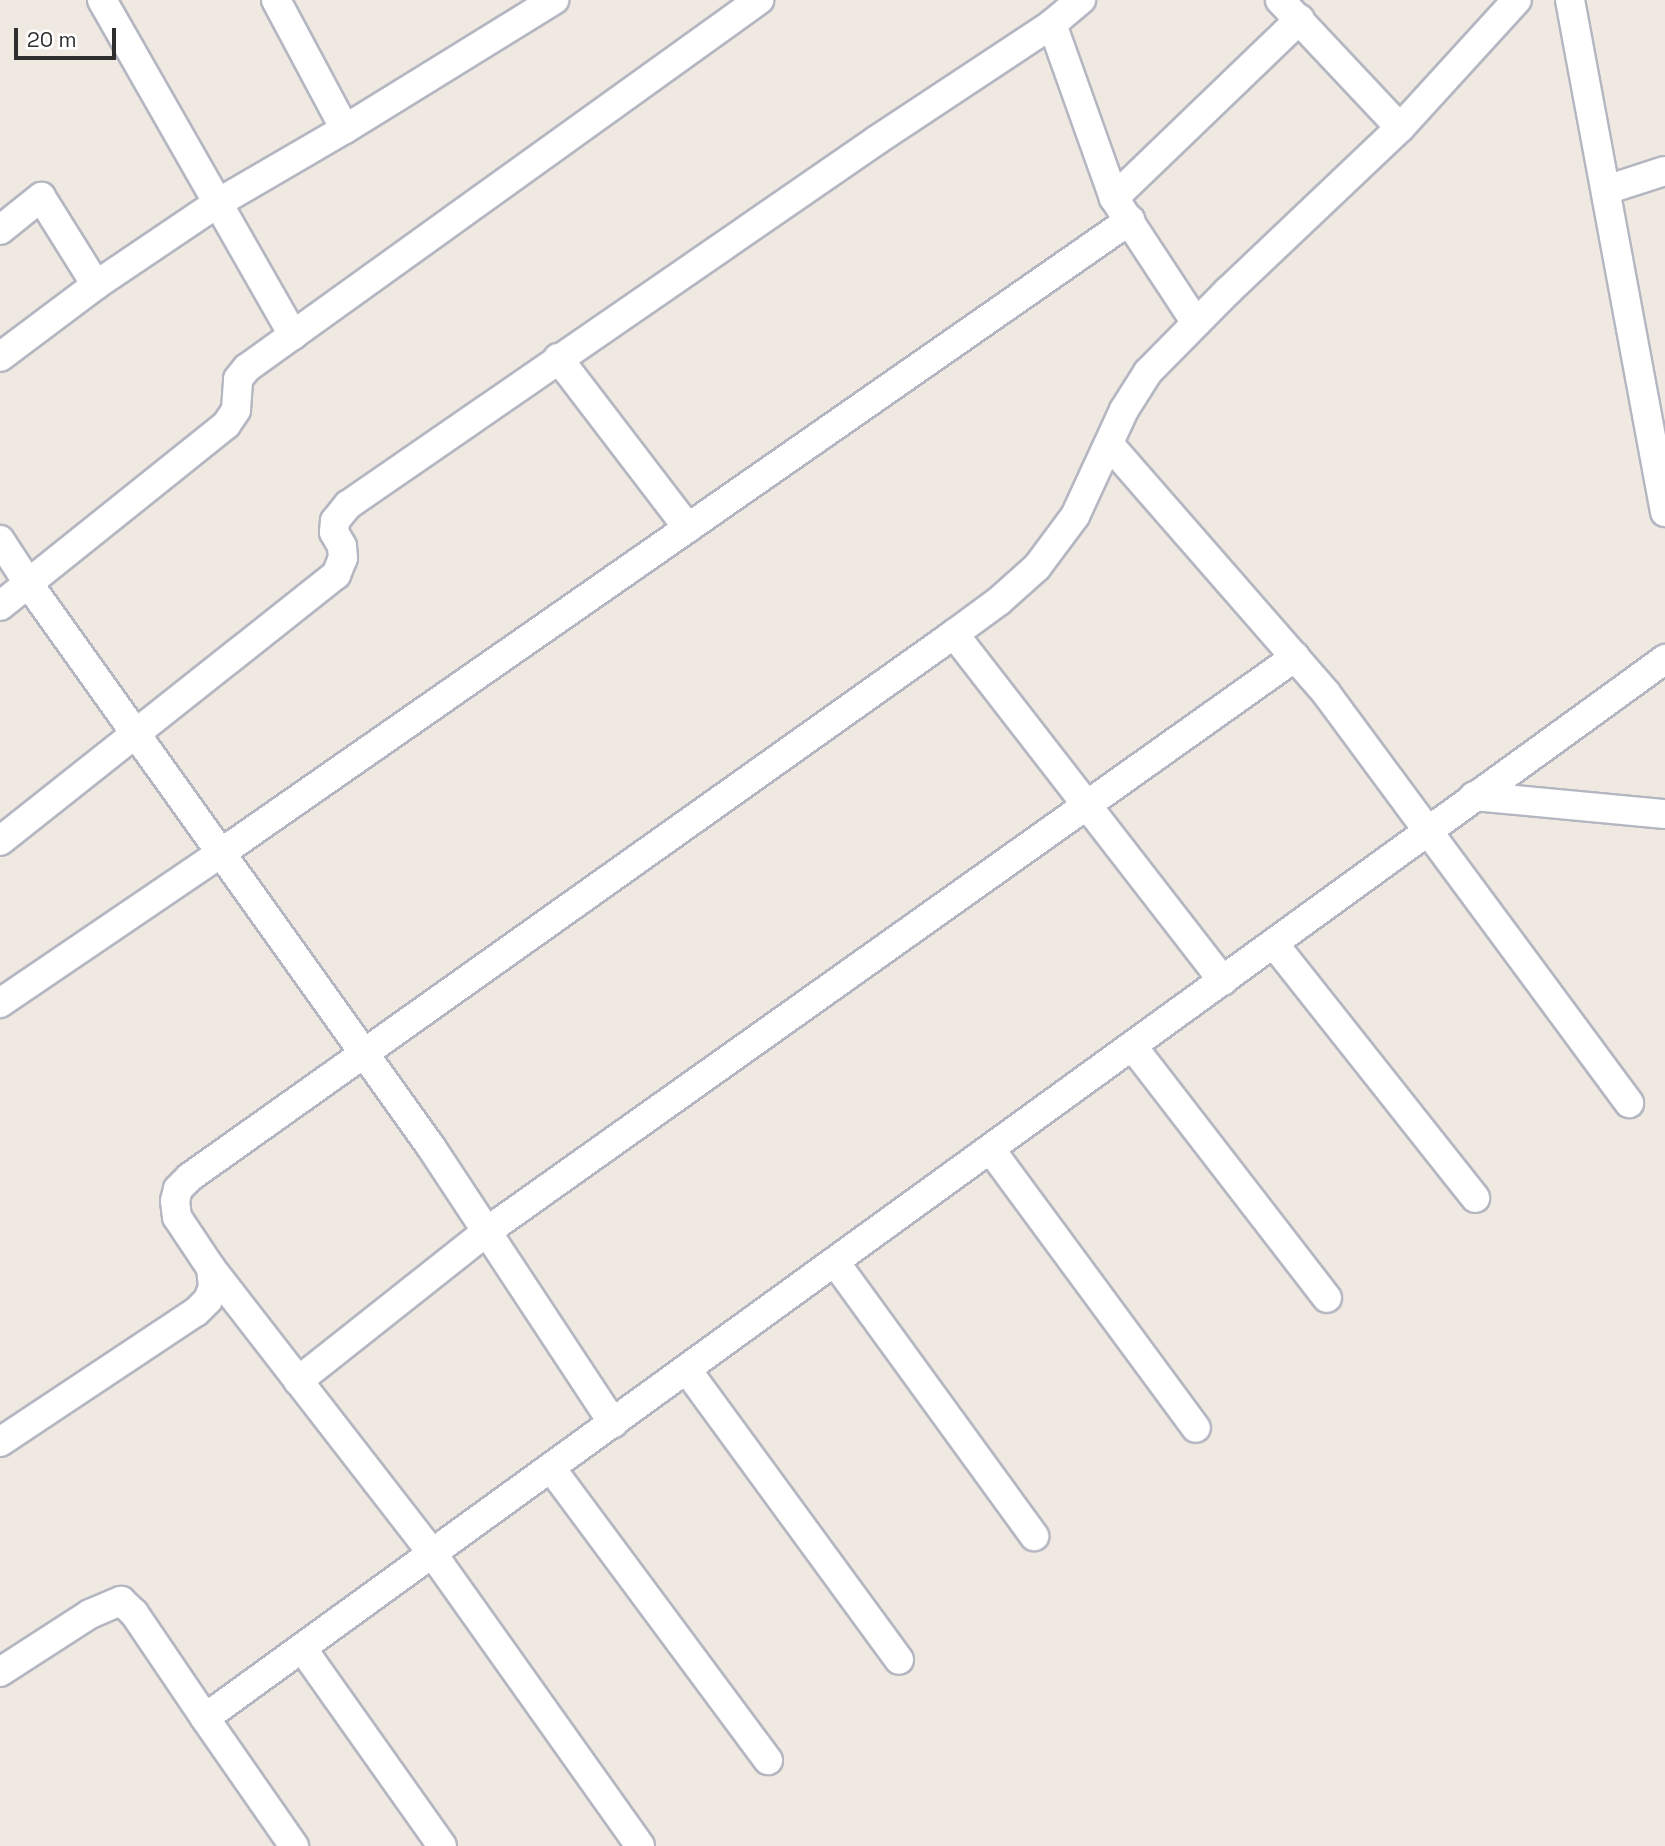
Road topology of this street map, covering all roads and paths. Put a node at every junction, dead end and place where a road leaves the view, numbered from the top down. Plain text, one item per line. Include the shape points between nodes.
1 (102, 0) edge
2 (276, 0) edge
3 (554, 0) edge
4 (759, 0) edge
5 (1081, 0) edge
6 (1517, 0) edge
7 (1570, 0) edge
8 (1290, 9) edge
9 (1052, 23) junction
10 (1400, 128) junction
11 (345, 130) junction
12 (1665, 171) edge
13 (1606, 190) junction
14 (216, 204) junction
15 (1122, 209) junction
16 (0, 230) edge
17 (96, 285) junction
18 (1196, 323) junction
19 (293, 335) junction
20 (0, 357) edge
21 (558, 358) junction
22 (1654, 376) edge
23 (1109, 444) junction
24 (1665, 512) edge
25 (688, 528) junction
26 (0, 540) edge
27 (28, 583) junction
28 (0, 606) edge
29 (954, 634) junction
30 (1295, 657) junction
31 (1665, 659) edge
32 (136, 733) junction
33 (1474, 796) junction
34 (1087, 805) junction
35 (1665, 814) edge
36 (1426, 832) junction
37 (0, 841) edge
38 (221, 853) junction
39 (1273, 944) junction
40 (1223, 981) junction
41 (0, 1003) edge
42 (1133, 1047) junction
43 (362, 1052) junction
44 (1629, 1102) dead end
45 (991, 1150) junction
46 (1475, 1198) dead end
47 (485, 1232) junction
48 (835, 1262) junction
49 (211, 1269) junction
50 (1327, 1298) dead end
51 (687, 1370) junction
52 (298, 1381) junction
53 (613, 1423) junction
54 (1196, 1428) dead end
55 (0, 1441) edge
56 (551, 1468) junction
57 (1034, 1536) dead end
58 (432, 1553) junction
59 (302, 1648) junction
60 (899, 1660) dead end
61 (0, 1672) edge
62 (205, 1718) junction
63 (768, 1760) dead end
64 (294, 1846) edge
65 (442, 1846) edge
66 (640, 1846) edge

1 - 14 street
2 - 11 street
3 - 11 street
4 - 19 street
5 - 9 street
6 - 10 street
7 - 13 street
8 - 10 street
8 - 15 street
9 - 15 street
9 - 21 street
10 - 18 street
11 - 14 street
12 - 13 street
13 - 22 street
14 - 17 street
14 - 19 street
15 - 18 street
15 - 25 street
16 - 17 street via 41,197
17 - 20 street
18 - 23 street via 1148,372
19 - 27 street via 238,379 236,410 220,430
21 - 25 street
21 - 32 street via 340,512 334,532 343,558 336,575
22 - 24 street
23 - 29 street via 1075,516 1037,567
23 - 30 street
25 - 38 street
26 - 27 street
27 - 28 street
27 - 32 street
29 - 34 street
29 - 43 street
30 - 34 street
30 - 36 street
31 - 33 street
32 - 37 street
32 - 38 street
33 - 35 street
33 - 36 street
34 - 40 street
34 - 47 street
36 - 39 street
36 - 44 street
38 - 41 street
38 - 43 street
39 - 40 street
39 - 46 street
40 - 42 street
42 - 45 street
42 - 50 street
43 - 47 street
43 - 49 street via 178,1189 177,1216
45 - 48 street
45 - 54 street
47 - 52 street
47 - 53 street
48 - 51 street
48 - 57 street
49 - 52 street
49 - 55 street via 214,1286 196,1312
51 - 53 street
51 - 60 street
52 - 58 street
53 - 56 street
56 - 58 street
56 - 63 street
58 - 59 street
58 - 66 street
59 - 62 street
59 - 65 street
61 - 62 street via 90,1614 121,1601 134,1613
62 - 64 street

